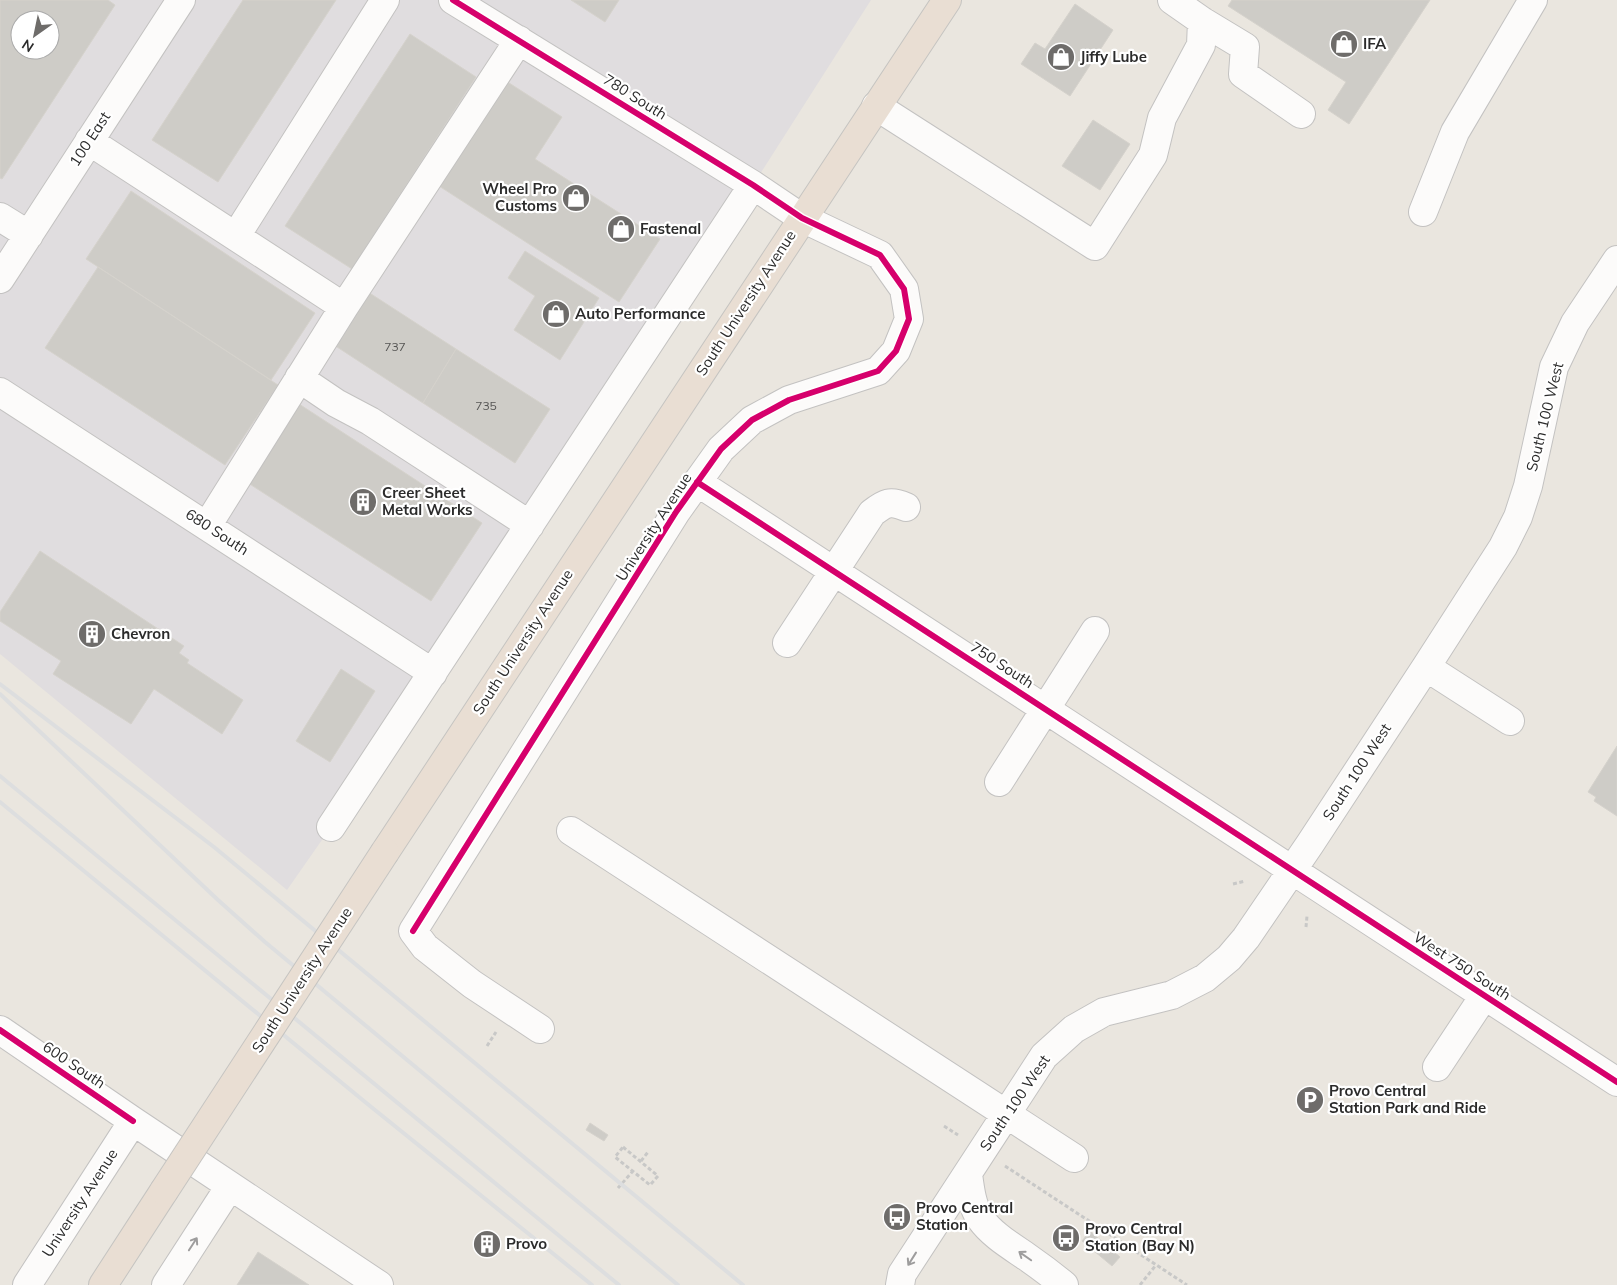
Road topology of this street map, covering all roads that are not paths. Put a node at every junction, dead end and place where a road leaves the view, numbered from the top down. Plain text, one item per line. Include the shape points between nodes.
1 (181, 0) edge
2 (384, 0) edge
3 (453, 0) edge
4 (947, 0) edge
5 (1172, 0) edge
6 (1532, 0) edge
7 (1202, 21) junction
8 (519, 40) junction
9 (876, 106) junction
10 (1301, 114) dead end
11 (90, 141) junction
12 (753, 185) junction
13 (1422, 212) dead end
14 (0, 217) edge
15 (802, 218) junction
16 (29, 235) junction
17 (236, 236) junction
18 (1617, 260) edge
19 (0, 279) edge
20 (344, 307) junction
21 (299, 378) junction
22 (0, 392) edge
23 (697, 482) junction
24 (906, 507) dead end
25 (530, 525) junction
26 (207, 526) junction
27 (834, 570) junction
28 (1095, 631) dead end
29 (787, 643) dead end
30 (1426, 668) junction
31 (433, 673) junction
32 (1045, 709) junction
33 (1510, 721) dead end
34 (999, 782) dead end
35 (331, 827) dead end
36 (571, 831) dead end
37 (1292, 870) junction
38 (1484, 996) junction
39 (540, 1029) dead end
40 (0, 1030) edge
41 (1437, 1067) dead end
42 (1617, 1082) edge
43 (1006, 1114) junction
44 (133, 1121) junction
45 (1074, 1158) dead end
46 (968, 1174) junction
47 (230, 1186) junction
48 (28, 1285) edge
49 (103, 1285) edge
50 (166, 1285) edge
51 (379, 1285) edge
52 (900, 1285) edge
53 (1064, 1285) edge

1 - 11 street, 100 East
2 - 17 street
3 - 8 street, 780 South
4 - 9 highway, South University Avenue
5 - 7 street
6 - 13 street via 1455,132
7 - 9 street via 1201,45 1162,118 1153,155 1095,246
7 - 10 street via 1245,47 1243,74
8 - 12 street, 780 South
8 - 20 street
9 - 15 highway, South University Avenue
11 - 16 street, 100 East
11 - 17 street
12 - 15 street, 780 South
12 - 25 street
14 - 16 street
15 - 23 street, University Avenue via 880,255 904,289 909,320 896,351 878,371 789,400 752,420 721,449
15 - 49 highway, South University Avenue, bridge
16 - 19 street, 100 East
17 - 20 street
18 - 30 street, South 100 West via 1576,323 1554,367 1518,517 1503,547
20 - 21 street
21 - 25 street
21 - 26 street
22 - 26 street, 680 South
23 - 27 street, 750 South
23 - 39 street, University Avenue via 413,931 425,947 472,984
24 - 27 street via 897,503 884,504 872,513
25 - 31 street
26 - 31 street, 680 South
27 - 29 street
27 - 32 street, 750 South
28 - 32 street
30 - 33 street
30 - 37 street, South 100 West
31 - 35 street
32 - 34 street
32 - 37 street, 750 South
36 - 43 street
37 - 38 street, West 750 South
37 - 43 street, South 100 West via 1229,958 1205,978 1172,995 1104,1012 1074,1029 1044,1056
38 - 41 street
38 - 42 street, West 750 South
40 - 44 street, 600 South
43 - 45 street
43 - 46 street, South 100 West
44 - 47 street, 600 South
44 - 48 street, University Avenue
46 -> 52 street, South 100 West via 902,1274
53 -> 46 street via 989,1229 979,1217 971,1196
50 -> 47 street
47 - 51 street, 600 South

